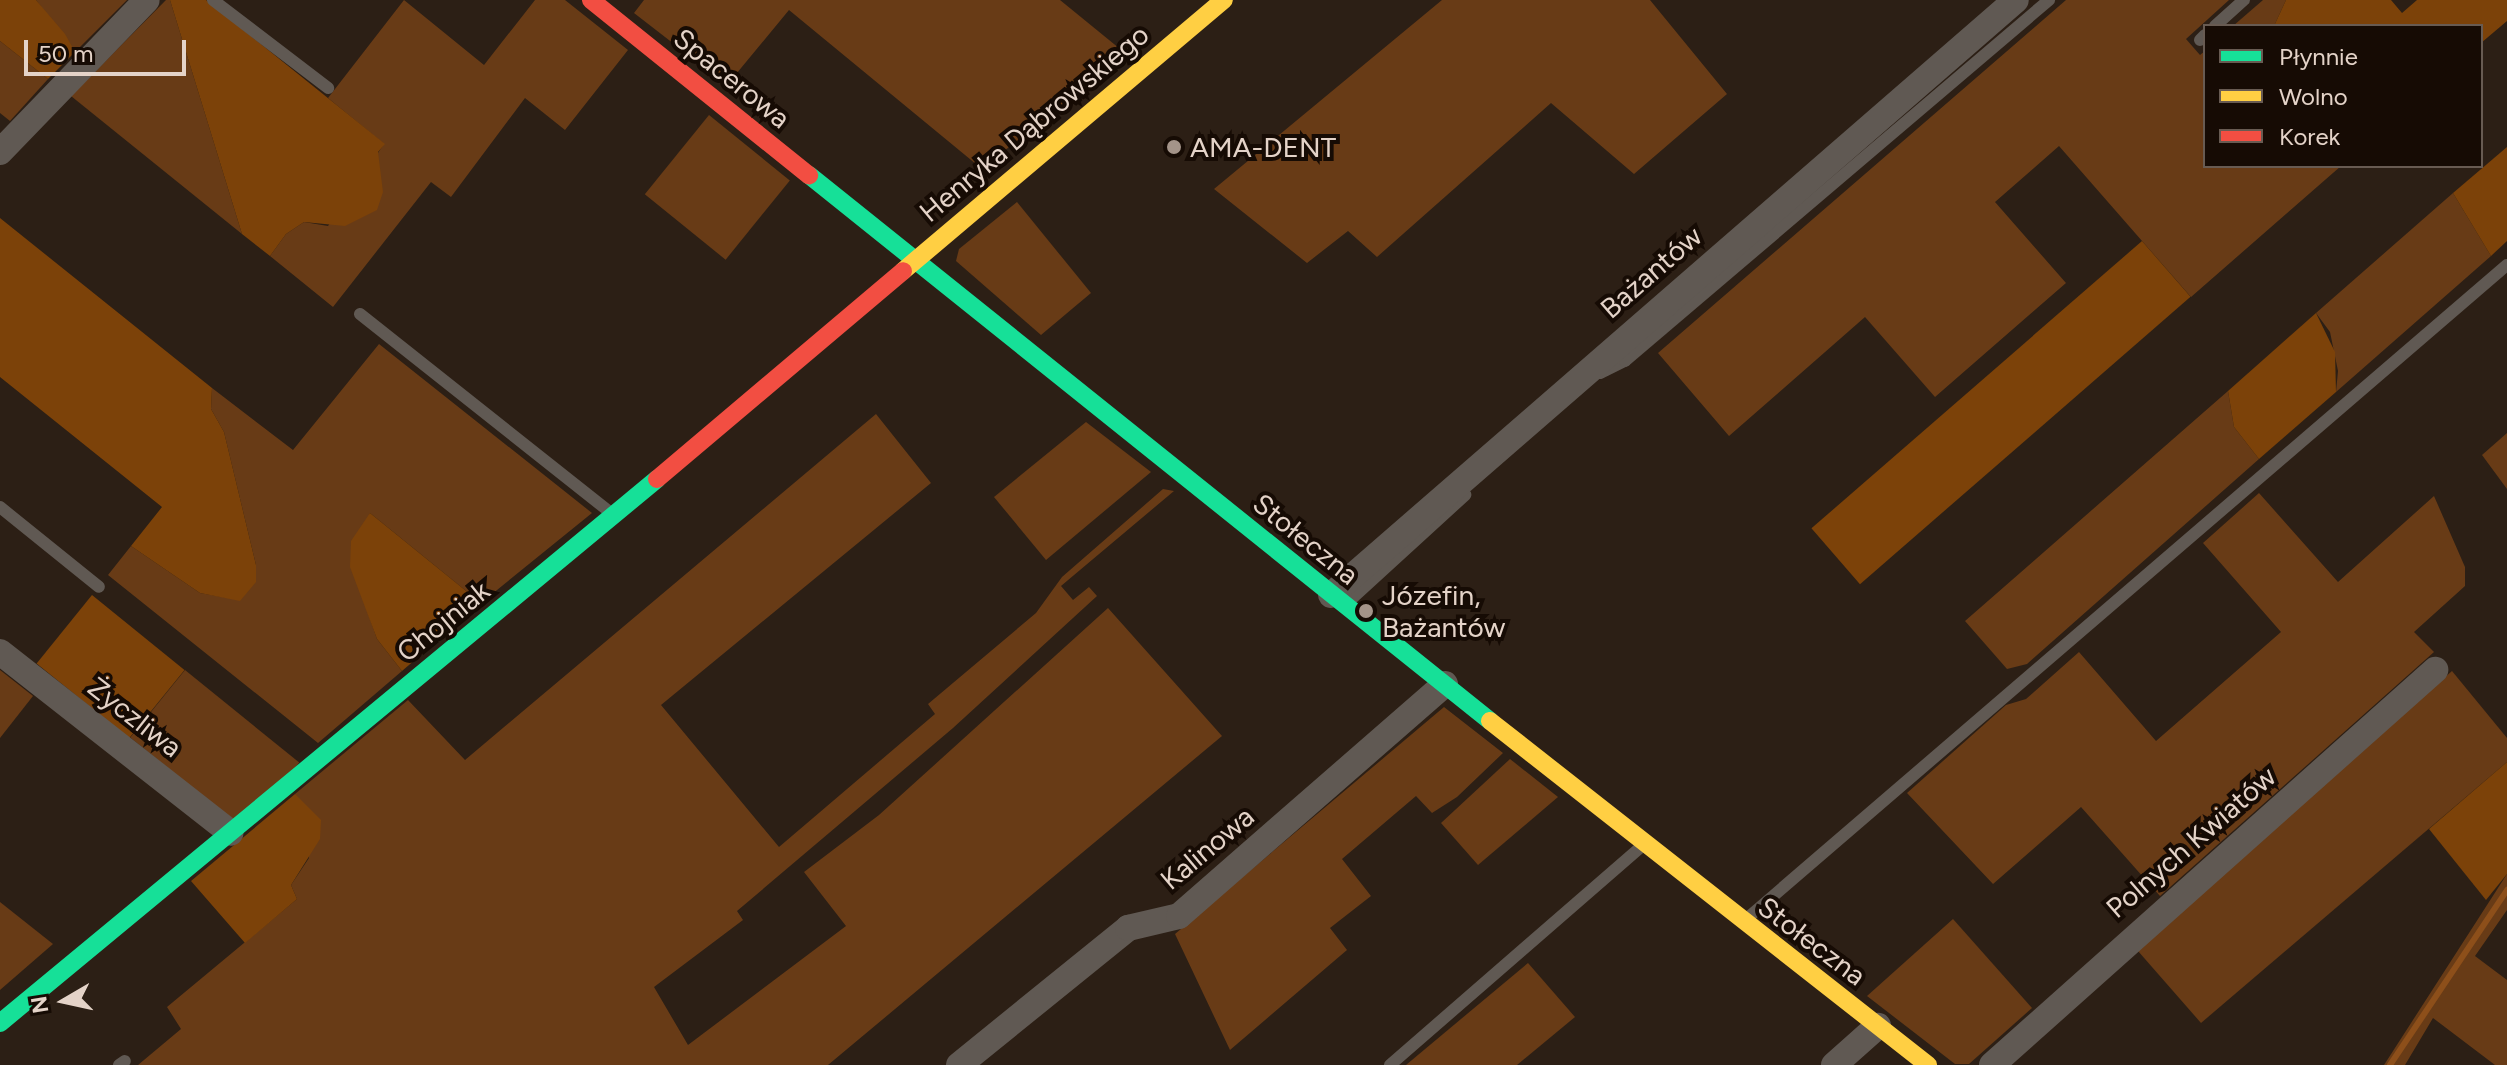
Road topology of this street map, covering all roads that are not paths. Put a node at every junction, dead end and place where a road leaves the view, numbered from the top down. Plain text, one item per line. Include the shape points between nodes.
1 (147, 0) edge
2 (213, 0) edge
3 (591, 0) edge
4 (1224, 0) edge
5 (2016, 0) edge
6 (2049, 0) edge
7 (2242, 1) edge
8 (2217, 24) edge
9 (328, 88) dead end
10 (0, 152) edge
11 (802, 170) joint
12 (918, 258) junction
13 (2507, 265) edge
14 (360, 314) dead end
15 (0, 507) edge
16 (612, 514) junction
17 (99, 587) dead end
18 (1337, 601) junction
19 (0, 652) edge
20 (2435, 670) dead end
21 (1445, 684) junction
22 (231, 833) junction
23 (1643, 845) junction
24 (1741, 923) junction
25 (0, 1023) edge
26 (1878, 1026) junction
27 (959, 1065) edge
28 (1390, 1065) edge
29 (1834, 1065) edge
30 (1928, 1065) edge
31 (1992, 1065) edge

1 - 10 street
2 - 9 lane
3 - 11 street, Spacerowa
4 - 12 street, Henryka Dąbrowskiego
5 - 18 street, Bażantów
6 - 18 lane via 1625,361 1594,376
7 - 8 lane
11 - 12 street, Stołeczna
12 - 16 street, Chojniak
12 - 18 street, Stołeczna
13 - 24 lane
14 - 16 lane
15 - 17 lane
16 - 22 street, Chojniak
18 - 21 street, Stołeczna
19 - 22 street, Życzliwa
20 - 31 street, Polnych Kwiatów
21 - 23 street, Stołeczna
21 - 27 street, Kalinowa via 1179,916 1128,928
22 - 25 street, Chojniak
23 - 24 street, Stołeczna
23 - 28 lane
24 - 26 street, Stołeczna
26 - 29 street
26 - 30 street, Stołeczna

